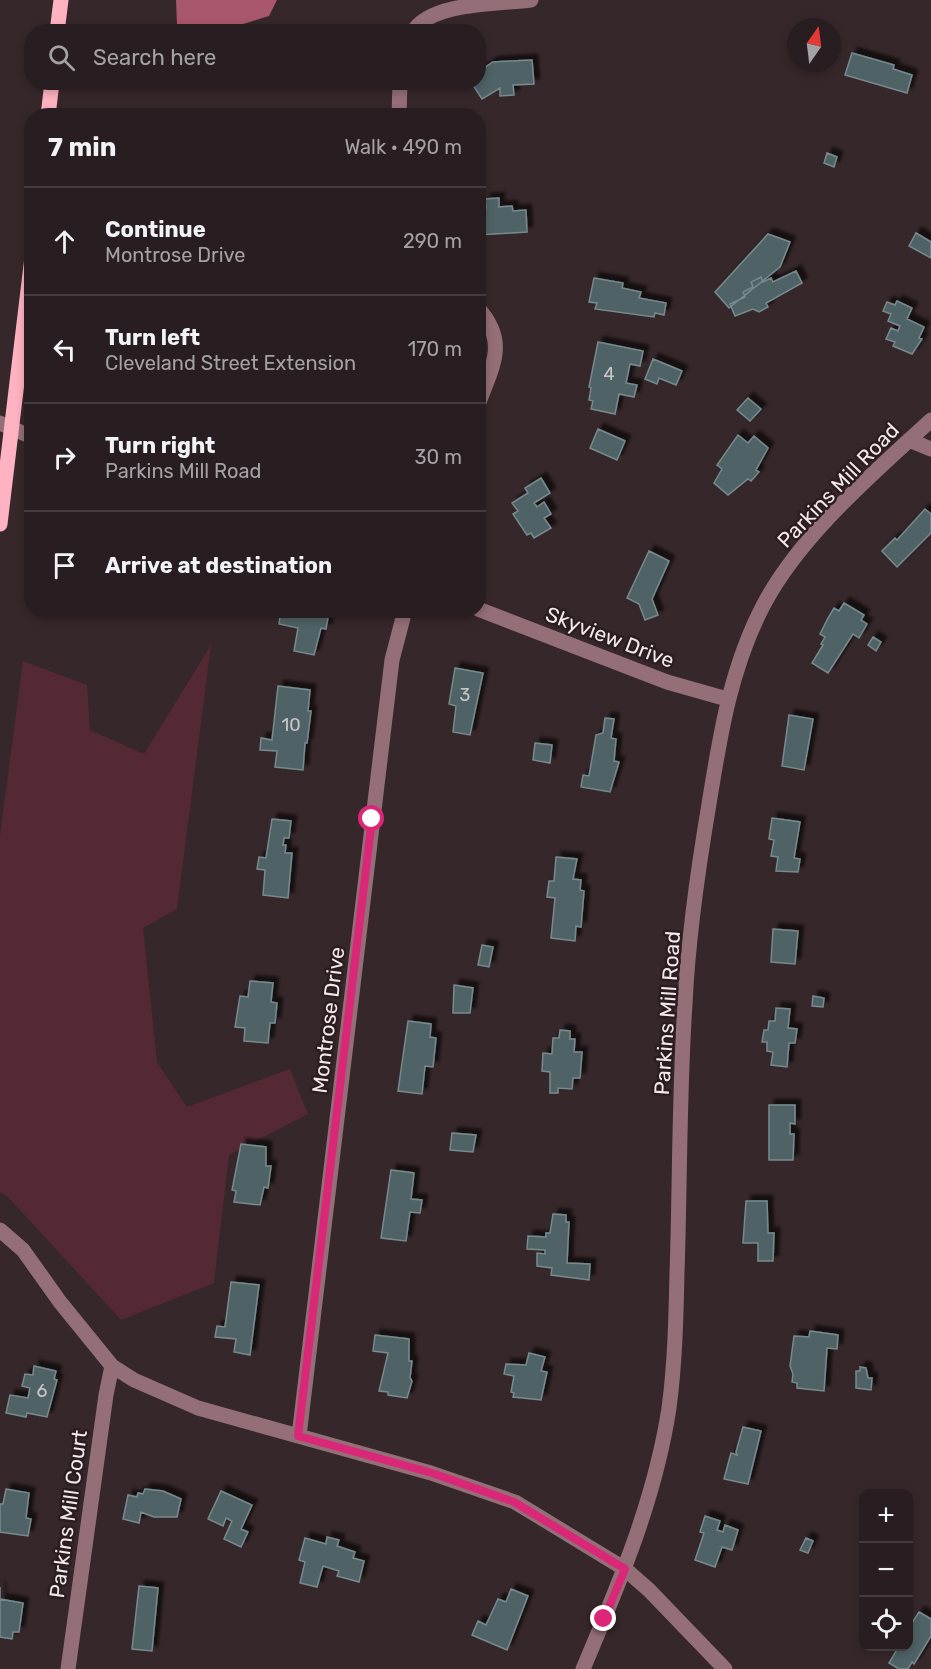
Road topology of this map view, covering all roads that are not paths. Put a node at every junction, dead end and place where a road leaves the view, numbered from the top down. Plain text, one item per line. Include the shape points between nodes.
1 (61, 0) edge
2 (531, 0) edge
3 (58, 24) edge
4 (417, 24) edge
5 (51, 90) edge
6 (400, 90) edge
7 (49, 108) edge
8 (399, 108) edge
9 (24, 309) edge
10 (486, 318) edge
11 (486, 382) edge
12 (931, 420) edge
13 (6, 426) edge
14 (24, 434) edge
15 (909, 441) junction
16 (931, 449) edge
17 (0, 524) edge
18 (486, 612) edge
19 (403, 618) edge
20 (727, 699) junction
21 (0, 1230) edge
22 (112, 1366) junction
23 (298, 1436) junction
24 (625, 1569) junction
25 (68, 1669) edge
26 (583, 1669) edge
27 (725, 1669) edge

1 - 3 main road
2 - 4 street via 441,12
5 - 7 main road
6 - 8 street
9 - 13 main road
10 - 11 street via 495,330 497,342
12 - 15 street, Parkins Mill Road
13 - 14 street
13 - 17 main road
15 - 16 street
15 - 20 street, Parkins Mill Road via 834,514 786,570 746,642
18 - 20 street, Skyview Drive via 667,682
19 - 23 street, Montrose Drive via 392,660
20 - 24 street, Parkins Mill Road via 704,832 685,1002 675,1349 669,1408 659,1460
21 - 22 street via 23,1250
22 - 23 street via 162,1394
22 - 25 street, Parkins Mill Court
23 - 24 street via 432,1473 514,1502
24 - 26 street, Parkins Mill Road
24 - 27 street

